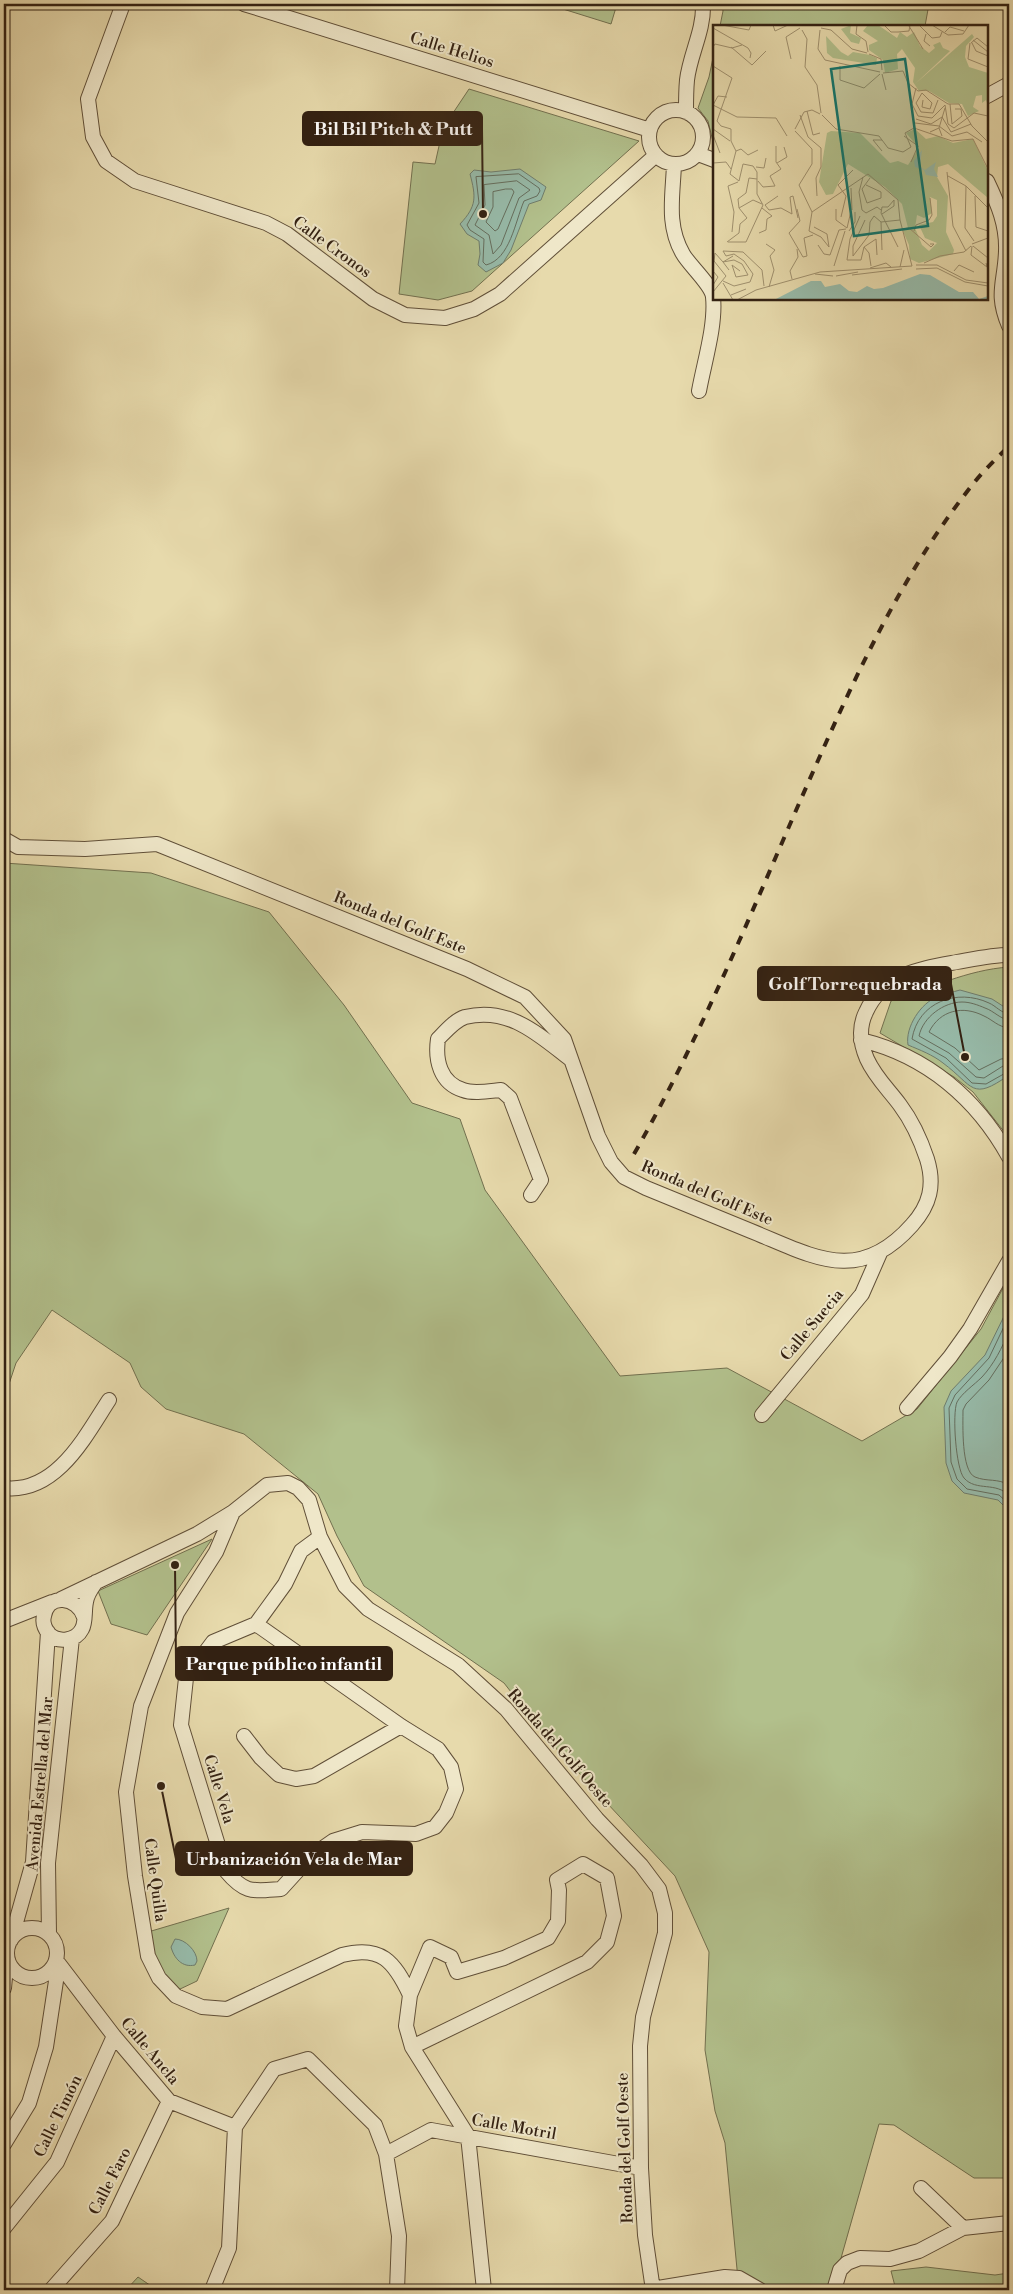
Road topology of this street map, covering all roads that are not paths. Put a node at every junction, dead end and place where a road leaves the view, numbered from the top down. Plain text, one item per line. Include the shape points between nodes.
1 (123, 4) edge
2 (244, 4) edge
3 (703, 4) edge
4 (1009, 84) edge
5 (988, 95) edge
6 (686, 112) junction
7 (650, 130) junction
8 (698, 154) junction
9 (656, 155) junction
10 (713, 160) edge
11 (674, 164) junction
12 (988, 183) edge
13 (1009, 326) edge
14 (699, 392) dead end
15 (4, 839) edge
16 (1009, 955) edge
17 (861, 1040) junction
18 (570, 1059) junction
19 (1009, 1157) edge
20 (531, 1195) dead end
21 (880, 1252) junction
22 (1009, 1261) edge
23 (109, 1400) dead end
24 (907, 1408) dead end
25 (762, 1415) dead end
26 (4, 1488) edge
27 (233, 1512) junction
28 (320, 1537) junction
29 (96, 1582) junction
30 (58, 1600) junction
31 (17, 1616) junction
32 (84, 1617) junction
33 (4, 1621) edge
34 (256, 1624) junction
35 (45, 1627) junction
36 (72, 1638) junction
37 (401, 1726) junction
38 (244, 1736) dead end
39 (49, 1934) junction
40 (9, 1944) junction
41 (55, 1963) junction
42 (4, 1988) edge
43 (410, 1995) junction
44 (114, 2036) junction
45 (412, 2047) junction
46 (169, 2101) junction
47 (236, 2127) junction
48 (468, 2136) junction
49 (4, 2144) edge
50 (386, 2154) junction
51 (641, 2168) junction
52 (921, 2188) dead end
53 (1009, 2224) edge
54 (4, 2228) edge
55 (964, 2228) junction
56 (51, 2290) edge
57 (212, 2290) edge
58 (397, 2290) edge
59 (484, 2290) edge
60 (652, 2290) edge
61 (760, 2290) edge
62 (834, 2290) edge

1 - 9 street, Calle Cronos via 88,99 93,137 106,161 135,181 266,223 287,234 373,299 405,315 445,318 492,299
2 - 7 street, Calle Helios
3 - 6 street via 696,50 687,79
4 - 5 street
6 - 7 street via 668,111 654,122
6 - 8 street via 694,116 703,130 704,138
7 - 9 street via 651,148
8 - 10 street
8 - 11 street via 683,164
9 - 11 street
11 - 14 street via 670,208 674,232 683,254 713,295
12 - 13 street via 1003,215 1006,251 1001,285 1002,309
15 - 18 street, Ronda del Golf Este via 18,847 157,844 468,969 525,997 564,1039
16 - 17 street, Ronda del Golf Este via 935,966 908,973 884,985 871,1000 863,1018
17 - 19 street via 886,1046 916,1060 952,1084 999,1138
17 - 21 street, Ronda del Golf Este via 878,1078 918,1136 932,1178 923,1212
18 - 20 street via 525,1024 506,1018 464,1017 438,1039 436,1053 447,1082 464,1091 502,1090 510,1098 542,1180
18 - 21 street, Ronda del Golf Este via 598,1136 611,1162 624,1177 811,1256 842,1261
21 - 25 street, Calle Suecia via 862,1294
22 - 24 street via 970,1329
23 - 26 street via 83,1441 55,1473 33,1485
27 - 28 street, Ronda del Golf Oeste via 267,1485 288,1483 309,1500
27 - 29 street, Ronda del Golf Oeste via 197,1534
27 - 43 street, Calle Quilla via 216,1552 177,1613 141,1706 126,1792 148,1956 159,1978 176,1996 202,2007 227,2009 342,1955 360,1950 385,1958 400,1972
28 - 34 street via 301,1551 285,1584
28 - 51 street, Ronda del Golf Oeste via 345,1586 368,1609 458,1665 506,1709 659,1889 666,1913 665,1933 642,2017 640,2046
29 - 30 street, Ronda del Golf Oeste
29 - 32 street via 86,1601
30 - 31 street, Ronda del Golf Oeste
30 - 32 street via 73,1602
30 - 35 street via 46,1610
31 - 33 street, Ronda del Golf Oeste
31 - 35 street via 28,1615
32 - 36 street via 82,1629
34 - 37 street, Calle Vela
34 - 37 street, Calle Vela via 213,1642 186,1678 181,1725 226,1871 238,1885 254,1891 280,1889 310,1857 333,1840 362,1832 416,1834 435,1826 446,1813 456,1789 451,1768 438,1749
35 - 36 street via 59,1639
35 - 40 street, Avenida Estrella del Mar via 33,1862
36 - 39 street, Avenida Estrella del Mar via 48,1863
37 - 38 street via 314,1776 296,1779 279,1775
39 - 40 street via 29,1928 22,1930
39 - 41 street via 56,1946
40 - 41 street via 10,1965 23,1976 40,1977
40 - 42 street, Avenida Estrella del Mar
41 - 44 street, Calle Ancla
41 - 49 street via 56,1981 46,2047 29,2103
43 - 45 street via 406,2026
43 - 45 street via 430,1947 451,1957 457,1972 504,1958 548,1938 558,1922 557,1880 583,1864 607,1878 614,1916 607,1942 587,1962
44 - 46 street, Calle Ancla
44 - 54 street, Calle Timón via 58,2162
45 - 48 street
46 - 47 street, Calle Ancla
46 - 56 street, Calle Faro via 112,2221
47 - 50 street via 274,2069 308,2059 375,2125
47 - 57 street via 229,2248
48 - 50 street, Calle Motril via 431,2130
48 - 51 street, Calle Motril
48 - 59 street
50 - 58 street via 399,2236
51 - 60 street, Ronda del Golf Oeste
52 - 55 street
53 - 55 street
55 - 62 street via 919,2251 890,2259 860,2258 847,2263 840,2270
60 - 61 street via 725,2277 739,2278

